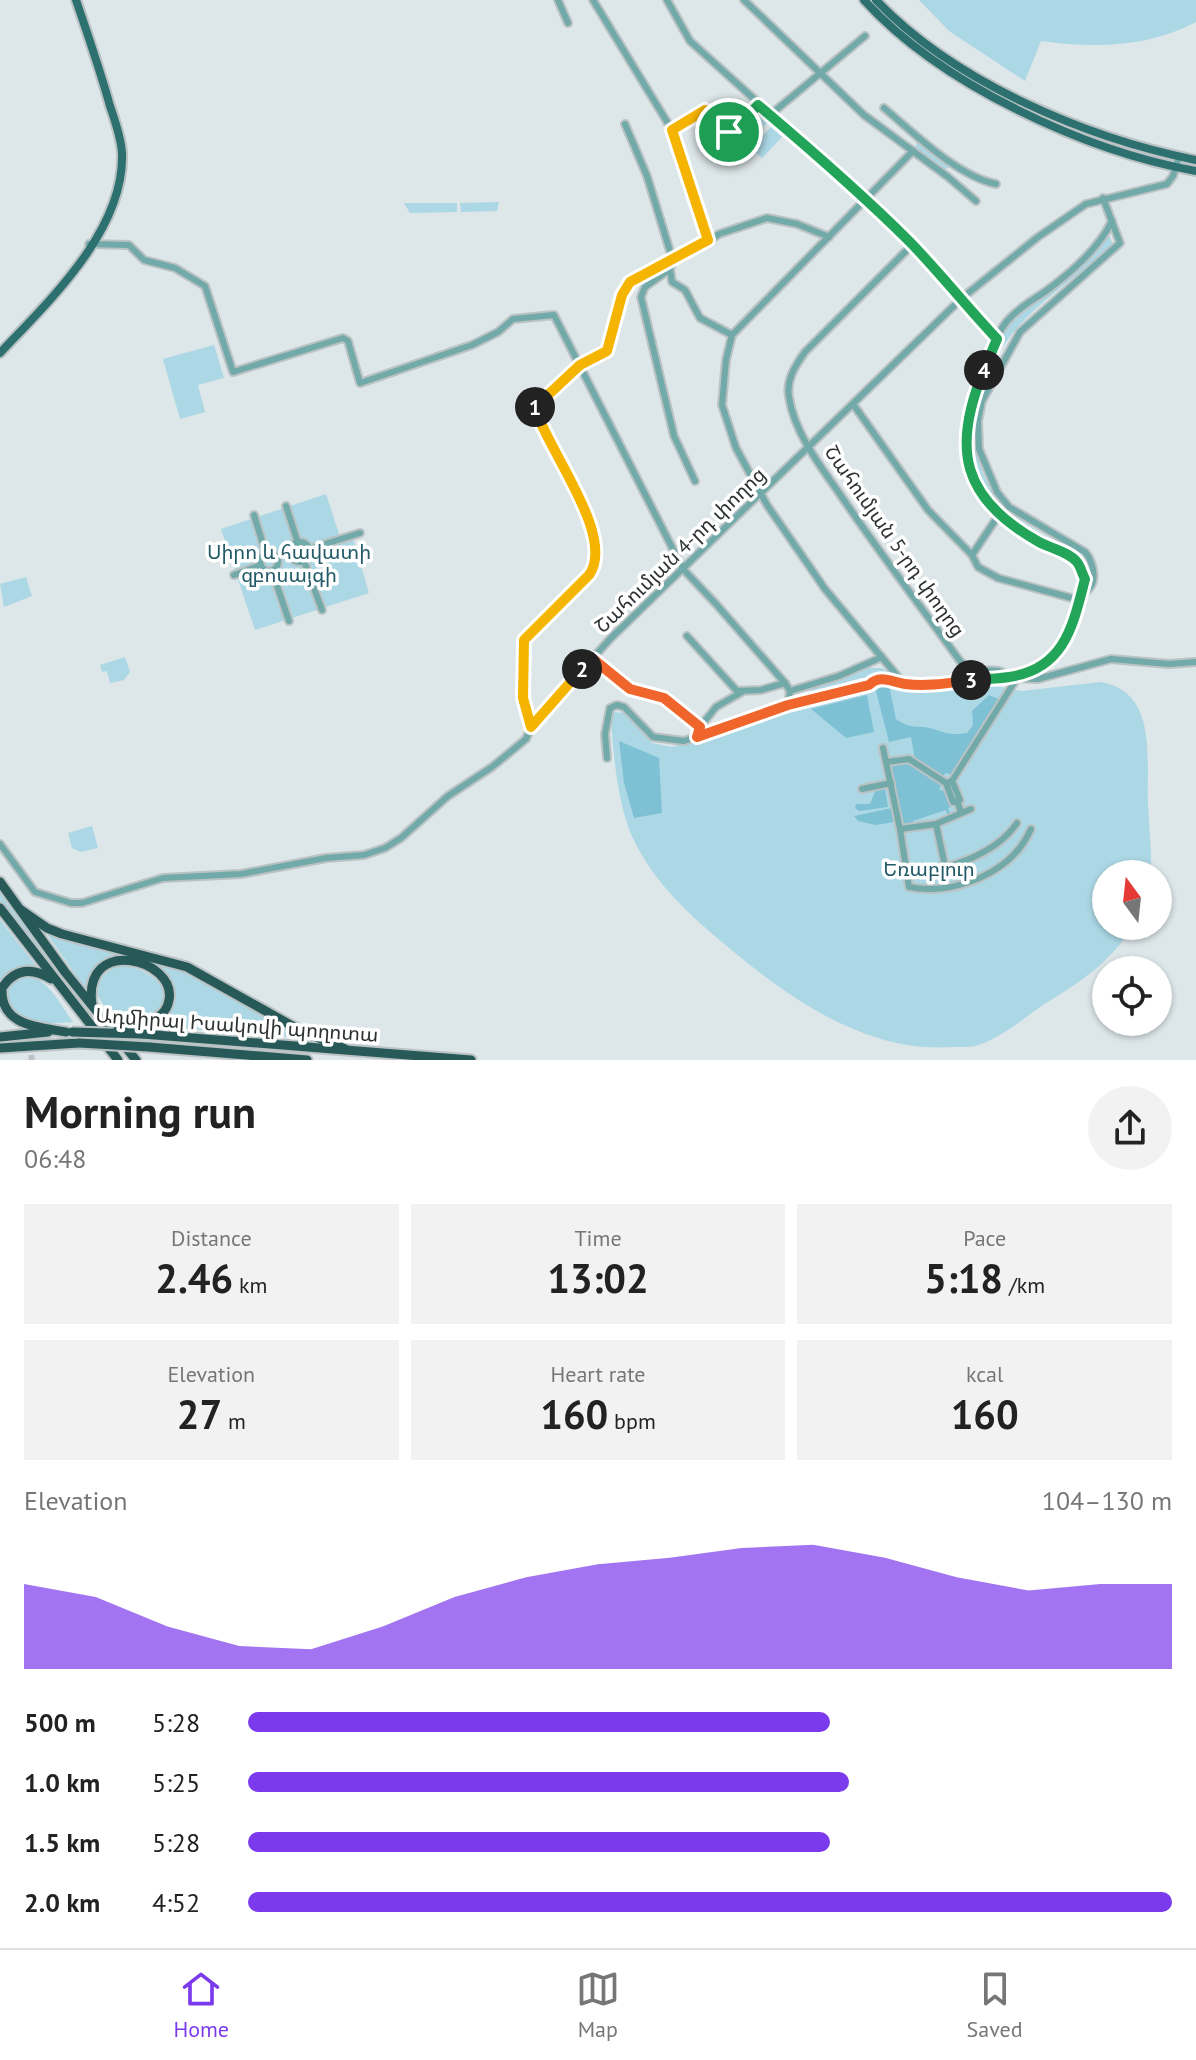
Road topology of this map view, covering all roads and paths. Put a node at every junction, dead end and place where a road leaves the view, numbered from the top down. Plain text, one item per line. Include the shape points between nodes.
1 (74, 0) edge
2 (558, 0) edge
3 (593, 0) edge
4 (667, 0) edge
5 (744, 0) edge
6 (864, 0) edge
7 (876, 0) edge
8 (568, 23) dead end
9 (865, 36) dead end
10 (820, 73) junction
11 (758, 105) junction
12 (884, 108) dead end
13 (770, 115) junction
14 (625, 124) dead end
15 (672, 130) junction
16 (916, 135) junction
17 (910, 149) junction
18 (1179, 157) junction
19 (1196, 160) edge
20 (957, 166) junction
21 (1176, 167) junction
22 (1196, 171) edge
23 (948, 177) junction
24 (996, 184) dead end
25 (1103, 198) junction
26 (866, 200) junction
27 (976, 201) dead end
28 (1112, 221) junction
29 (829, 237) junction
30 (708, 240) junction
31 (91, 244) junction
32 (912, 245) junction
33 (673, 261) junction
34 (670, 269) junction
35 (962, 298) junction
36 (732, 335) junction
37 (997, 339) junction
38 (0, 351) edge
39 (580, 365) junction
40 (853, 404) junction
41 (808, 448) junction
42 (695, 481) dead end
43 (762, 493) junction
44 (286, 506) dead end
45 (254, 515) dead end
46 (998, 516) junction
47 (360, 533) dead end
48 (298, 543) junction
49 (309, 549) junction
50 (266, 554) junction
51 (291, 555) junction
52 (972, 555) junction
53 (278, 559) junction
54 (304, 561) junction
55 (261, 565) junction
56 (683, 569) junction
57 (272, 571) junction
58 (234, 575) dead end
59 (1079, 600) junction
60 (322, 610) dead end
61 (289, 621) dead end
62 (687, 636) dead end
63 (882, 657) junction
64 (593, 659) junction
65 (1196, 662) edge
66 (1008, 677) junction
67 (1017, 678) junction
68 (785, 683) junction
69 (904, 684) junction
70 (743, 691) junction
71 (790, 691) junction
72 (788, 705) junction
73 (531, 727) junction
74 (700, 727) junction
75 (697, 737) junction
76 (883, 748) dead end
77 (607, 758) dead end
78 (887, 762) junction
79 (949, 782) junction
80 (891, 783) junction
81 (862, 789) dead end
82 (971, 809) dead end
83 (961, 812) junction
84 (1017, 823) dead end
85 (936, 824) junction
86 (900, 829) junction
87 (1031, 829) dead end
88 (0, 844) edge
89 (945, 866) junction
90 (908, 876) junction
91 (0, 882) edge
92 (0, 908) edge
93 (21, 910) junction
94 (65, 972) junction
95 (55, 981) junction
96 (93, 1009) junction
97 (139, 1030) junction
98 (69, 1032) junction
99 (0, 1037) edge
100 (0, 1048) edge
101 (345, 1049) junction
102 (259, 1058) edge
103 (118, 1060) edge
104 (136, 1060) edge
105 (307, 1060) edge
106 (471, 1060) edge

1 - 31 main road via 122,153 119,189 108,220
2 - 8 street
3 - 15 street
4 - 11 street via 690,41
5 - 10 street
6 - 21 main road via 903,38 1026,113 1102,145
7 - 18 main road via 913,35 1034,107 1114,139
9 - 10 street
10 - 13 street
10 - 17 street
11 - 13 street
11 - 15 street via 729,132 705,110
12 - 16 street
13 - 26 street
14 - 33 street
15 - 30 street
16 - 17 street
16 - 20 street
17 - 23 street
17 - 26 street
18 - 19 main road
18 - 21 street
20 - 23 street
20 - 24 street
21 - 22 main road
21 - 25 street, Շահումյան 4-րդ փողոց via 1170,182 1160,187
23 - 27 street
25 - 28 street
25 - 35 street, Շահումյան 4-րդ փողոց via 1038,237
26 - 29 street
26 - 32 street
28 - 37 street via 1093,251 1009,318
28 - 59 street via 1120,243 1020,332 982,401 978,421 979,449 1009,507 1089,557 1093,579
29 - 30 street via 767,218
29 - 36 street
30 - 33 street
31 - 38 main road via 41,309
31 - 39 street via 129,245 144,260 175,268 205,286 233,372 343,338 360,383 472,345 513,319 554,315
32 - 35 street
32 - 41 street, Շահումյան 5-րդ փողոց via 794,369 789,400
33 - 34 street
33 - 39 street via 630,282 607,351
34 - 36 street via 672,282 685,290 700,318
34 - 42 street via 645,287 641,297 674,436
35 - 37 street
35 - 40 street, Շահումյան 4-րդ փողոց
36 - 43 street via 722,405 736,448
37 - 46 street via 970,403 966,430 971,473
39 - 56 street
39 - 73 street via 534,408 588,520 596,558 589,575 524,640 523,698
40 - 41 street, Շահումյան 4-րդ փողոց
40 - 52 street via 928,510
41 - 43 street, Շահումյան 4-րդ փողոց
41 - 66 street, Շահումյան 5-րդ փողոց via 960,661 974,671 998,670
43 - 56 street, Շահումյան 4-րդ փողոց
43 - 63 street via 825,589
44 - 48 street
45 - 50 street
46 - 52 street
46 - 59 street via 1078,563 1085,579
47 - 49 street
48 - 49 street
48 - 51 street via 291,547
49 - 54 street
50 - 53 street
50 - 55 street
51 - 53 street
51 - 54 street
52 - 59 street via 985,573
53 - 57 street
54 - 60 street
55 - 57 street
55 - 58 street
56 - 64 street, Շահումյան 4-րդ փողոց
56 - 68 street
57 - 61 street
59 - 66 street via 1055,656
62 - 70 street via 737,691
63 - 69 street
63 - 71 street
64 - 73 street, Շահումյան 4-րդ փողոց
64 - 74 street via 630,689 664,698
65 - 67 street via 1111,659 1038,679
66 - 67 street
66 - 69 street
67 - 79 street
68 - 70 street
68 - 71 street
69 - 72 street via 874,680
70 - 74 street via 716,707
71 - 72 street
72 - 75 street
73 - 88 street, Շահումյան 4-րդ փողոց via 526,739 401,838 364,855 241,874 163,878 71,903 35,892
74 - 75 street
75 - 77 street via 677,742 653,737 617,705 607,715
76 - 78 street
78 - 79 street via 909,759
78 - 80 street
79 - 83 street
80 - 81 street
80 - 86 street
82 - 83 street
83 - 85 street
84 - 89 street via 964,863
85 - 86 street
85 - 89 street
86 - 90 street
87 - 90 street via 1011,858 970,882 921,889 909,887
89 - 90 street
91 - 93 highway
92 - 95 highway
93 - 94 highway
93 - 101 highway via 62,934 187,967
94 - 95 highway
94 - 96 highway
95 - 98 highway via 31,971 17,972 2,988 1,1003 15,1021
95 - 103 highway
96 - 97 highway via 91,981 97,971 121,960 147,965 167,981 170,995 165,1011
96 - 104 highway
97 - 98 highway, Ադմիրալ Իսակովի պողոտա, bridge
97 - 101 highway, Ադմիրալ Իսակովի պողոտա
98 - 99 highway, Ադմիրալ Իսակովի պողոտա
100 - 102 highway, Ադմիրալ Իսակովի պողոտա, bridge via 79,1043
101 - 106 highway, Ադմիրալ Իսակովի պողոտա
102 - 105 highway, Ադմիրալ Իսակովի պողոտա

